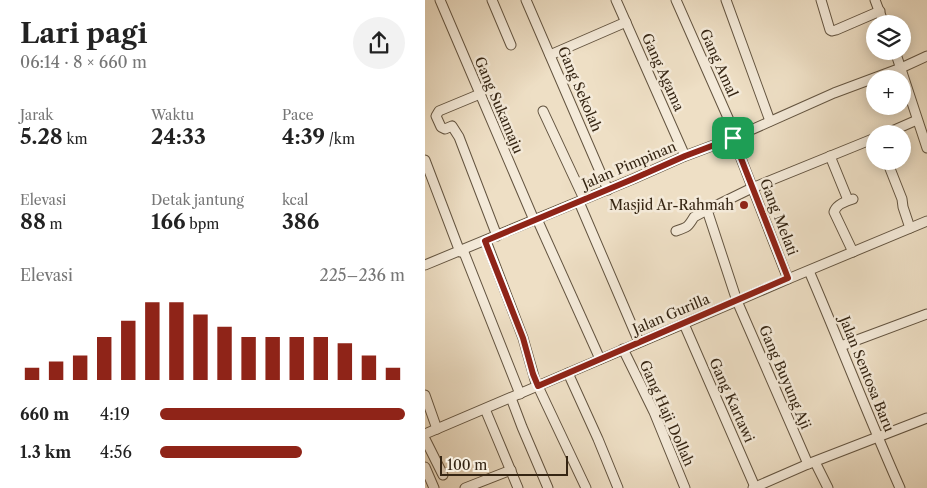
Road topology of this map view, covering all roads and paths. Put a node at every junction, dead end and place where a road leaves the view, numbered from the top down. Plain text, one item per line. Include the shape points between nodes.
1 (440, 0) edge
2 (492, 0) edge
3 (526, 0) edge
4 (616, 0) edge
5 (676, 0) edge
6 (726, 0) edge
7 (821, 0) edge
8 (875, 0) edge
9 (880, 11) junction
10 (881, 15) edge
11 (625, 22) junction
12 (511, 45) dead end
13 (550, 55) junction
14 (927, 56) edge
15 (905, 70) edge
16 (866, 83) edge
17 (480, 94) junction
18 (911, 101) edge
19 (543, 111) dead end
20 (917, 120) junction
21 (770, 121) junction
22 (906, 125) edge
23 (734, 137) junction
24 (866, 142) edge
25 (927, 148) edge
26 (685, 156) junction
27 (830, 156) junction
28 (425, 160) edge
29 (891, 170) edge
30 (753, 188) junction
31 (608, 190) junction
32 (582, 201) junction
33 (707, 210) junction
34 (535, 219) junction
35 (927, 221) edge
36 (909, 228) junction
37 (676, 231) dead end
38 (497, 236) junction
39 (485, 241) junction
40 (461, 251) junction
41 (853, 252) junction
42 (425, 265) edge
43 (809, 270) junction
44 (788, 278) junction
45 (737, 301) junction
46 (927, 314) edge
47 (684, 324) junction
48 (639, 342) junction
49 (841, 346) junction
50 (623, 349) junction
51 (600, 359) junction
52 (568, 373) junction
53 (538, 386) junction
54 (520, 394) junction
55 (425, 395) edge
56 (511, 398) junction
57 (485, 409) junction
58 (927, 418) edge
59 (437, 429) junction
60 (425, 434) edge
61 (877, 438) junction
62 (425, 439) edge
63 (812, 463) junction
64 (425, 467) edge
65 (511, 470) junction
66 (443, 475) dead end
67 (767, 485) edge
68 (434, 488) edge
69 (465, 488) edge
70 (519, 488) edge
71 (549, 488) edge
72 (586, 488) edge
73 (618, 488) edge
74 (685, 488) edge
75 (754, 488) edge
76 (828, 488) edge
77 (900, 488) edge

1 - 17 street, Gang Sukamaju
2 - 12 street
3 - 13 street, Gang Sekolah
4 - 11 street, Gang Agama
5 - 23 street, Gang Amal
6 - 21 street
7 - 9 street via 831,31
8 - 9 street
9 - 10 street
11 - 13 street
11 - 26 street, Gang Agama
13 - 31 street, Gang Sekolah
14 - 15 street, Jalan Pimpinan
16 - 21 street, Jalan Pimpinan via 834,93
17 - 34 street, Gang Sukamaju
17 - 38 street via 439,111 436,116 441,127 453,127 459,137
18 - 20 street
19 - 32 street
20 - 22 street
20 - 25 street
21 - 23 street, Jalan Pimpinan
23 - 26 street, Jalan Pimpinan
23 - 30 street, Gang Melati
24 - 27 street
26 - 31 street, Jalan Pimpinan
27 - 30 street
27 - 41 street via 851,200 834,212
28 - 40 street
29 - 36 street
30 - 33 street
30 - 44 street, Gang Melati
31 - 32 street, Jalan Pimpinan
32 - 34 street, Jalan Pimpinan
32 - 48 street
33 - 37 street via 693,217 691,224
33 - 45 street, Gang Buyung Aji
34 - 38 street, Jalan Pimpinan
34 - 51 street, Gang Sukamaju
35 - 36 street, Jalan Gurilla
36 - 41 street, Jalan Gurilla
38 - 39 street, Jalan Pimpinan
39 - 40 street, Jalan Pimpinan
39 - 53 street
40 - 42 street, Jalan Pimpinan
40 - 54 street
41 - 43 street, Jalan Gurilla
43 - 44 street, Jalan Gurilla
43 - 49 street, Jalan Sentosa Baru
44 - 45 street, Jalan Gurilla
45 - 47 street, Jalan Gurilla
45 - 63 street, Gang Buyung Aji
46 - 49 street
47 - 48 street, Jalan Gurilla
47 - 75 street, Gang Kartawi
48 - 50 street, Jalan Gurilla
49 - 61 street, Jalan Sentosa Baru
50 - 51 street, Jalan Gurilla
50 - 74 street, Gang Haji Dollah via 654,412
51 - 52 street, Jalan Gurilla
52 - 53 street, Jalan Gurilla
52 - 73 street
53 - 54 street, Jalan Gurilla
53 - 72 street
54 - 56 street, Jalan Gurilla
55 - 59 street
56 - 57 street, Jalan Gurilla
56 - 71 street
57 - 59 street, Jalan Gurilla
57 - 65 street
58 - 61 street
59 - 60 street, Jalan Gurilla
61 - 63 street
61 - 77 street, Jalan Sentosa Baru
62 - 66 street
63 - 67 street
63 - 76 street, Gang Buyung Aji
64 - 68 street
65 - 69 street
65 - 70 street
67 - 75 street

